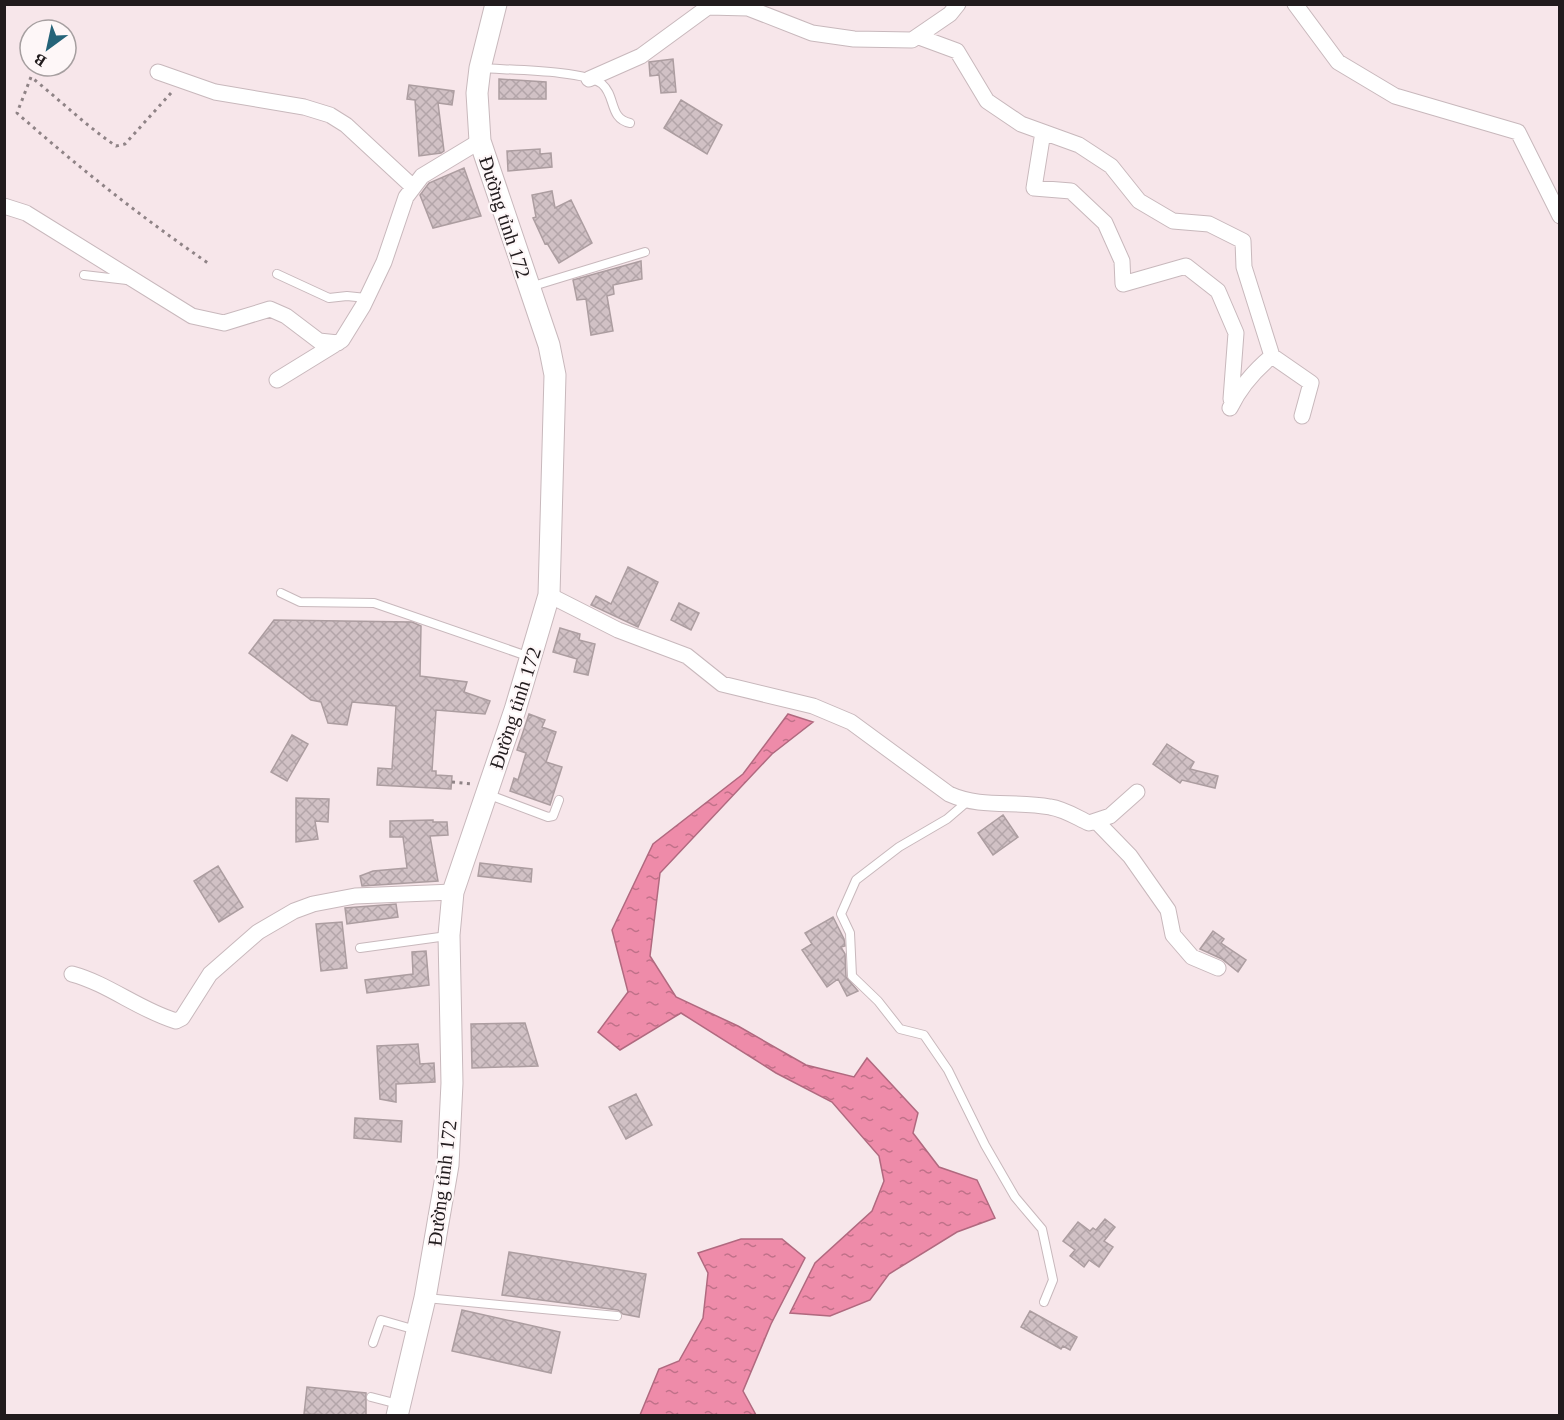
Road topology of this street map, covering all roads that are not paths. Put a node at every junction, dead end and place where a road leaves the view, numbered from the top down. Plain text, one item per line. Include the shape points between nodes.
1 (496, 4) edge
2 (958, 4) edge
3 (1295, 4) edge
4 (919, 37) junction
5 (480, 68) junction
6 (158, 72) dead end
7 (589, 79) junction
8 (630, 123) dead end
9 (1043, 132) junction
10 (480, 141) junction
11 (413, 187) junction
12 (4, 206) edge
13 (1560, 216) edge
14 (645, 252) dead end
15 (84, 274) dead end
16 (277, 274) dead end
17 (134, 281) junction
18 (529, 288) junction
19 (366, 298) junction
20 (338, 343) junction
21 (1272, 356) junction
22 (277, 380) dead end
23 (1302, 416) dead end
24 (281, 593) dead end
25 (549, 595) junction
26 (532, 657) junction
27 (1137, 792) dead end
28 (486, 794) junction
29 (559, 800) dead end
30 (968, 801) junction
31 (1097, 822) junction
32 (453, 892) junction
33 (449, 935) junction
34 (360, 948) dead end
35 (1218, 968) dead end
36 (72, 974) dead end
37 (425, 1298) junction
38 (1044, 1302) dead end
39 (617, 1316) dead end
40 (417, 1330) junction
41 (373, 1343) dead end
42 (371, 1397) dead end
43 (398, 1410) edge

1 - 5 main road, Đường tỉnh 172
2 - 4 street
3 - 13 street via 1338,62 1395,96 1518,132
4 - 7 street via 912,40 812,33 748,8 708,7 641,56
4 - 9 street via 957,51 987,101 1021,124
5 - 7 lane
5 - 10 main road, Đường tỉnh 172
6 - 11 street via 214,92 330,115
7 - 8 lane via 606,89 617,116
9 - 21 street via 1079,145 1111,166 1138,201 1173,220 1209,224 1243,241 1244,267
9 - 21 street via 1034,188 1071,191 1105,224 1122,261 1123,284 1186,266 1218,291 1236,333 1230,408 1255,370
10 - 11 street via 431,169
10 - 18 main road, Đường tỉnh 172
11 - 19 street
12 - 17 street via 26,213
14 - 18 lane
15 - 17 lane
16 - 19 lane via 329,298
17 - 20 street via 192,316 225,323 270,309 319,341
18 - 25 main road, Đường tỉnh 172 via 555,375
19 - 20 street
20 - 22 street
21 - 23 street via 1311,383
24 - 26 lane via 300,602 374,603
25 - 26 main road, Đường tỉnh 172
25 - 30 street via 618,630 687,656 722,684 813,706 851,722 949,794
26 - 28 main road, Đường tỉnh 172
27 - 31 street
28 - 29 lane via 548,817 553,816
28 - 32 main road, Đường tỉnh 172
30 - 31 street via 1049,807 1089,823
30 - 38 lane via 856,880 840,914 850,933 852,976 900,1029 924,1035 948,1070 1015,1197 1042,1229 1053,1280
31 - 35 street via 1130,856 1168,910 1173,935 1192,957
32 - 33 main road, Đường tỉnh 172
32 - 36 street via 355,896 294,911 258,932 210,974 182,1018 176,1021 94,980
33 - 34 lane
33 - 37 main road, Đường tỉnh 172 via 451,1126
37 - 39 lane
37 - 40 main road, Đường tỉnh 172
40 - 41 lane via 381,1320
40 - 43 main road, Đường tỉnh 172
42 - 43 lane

